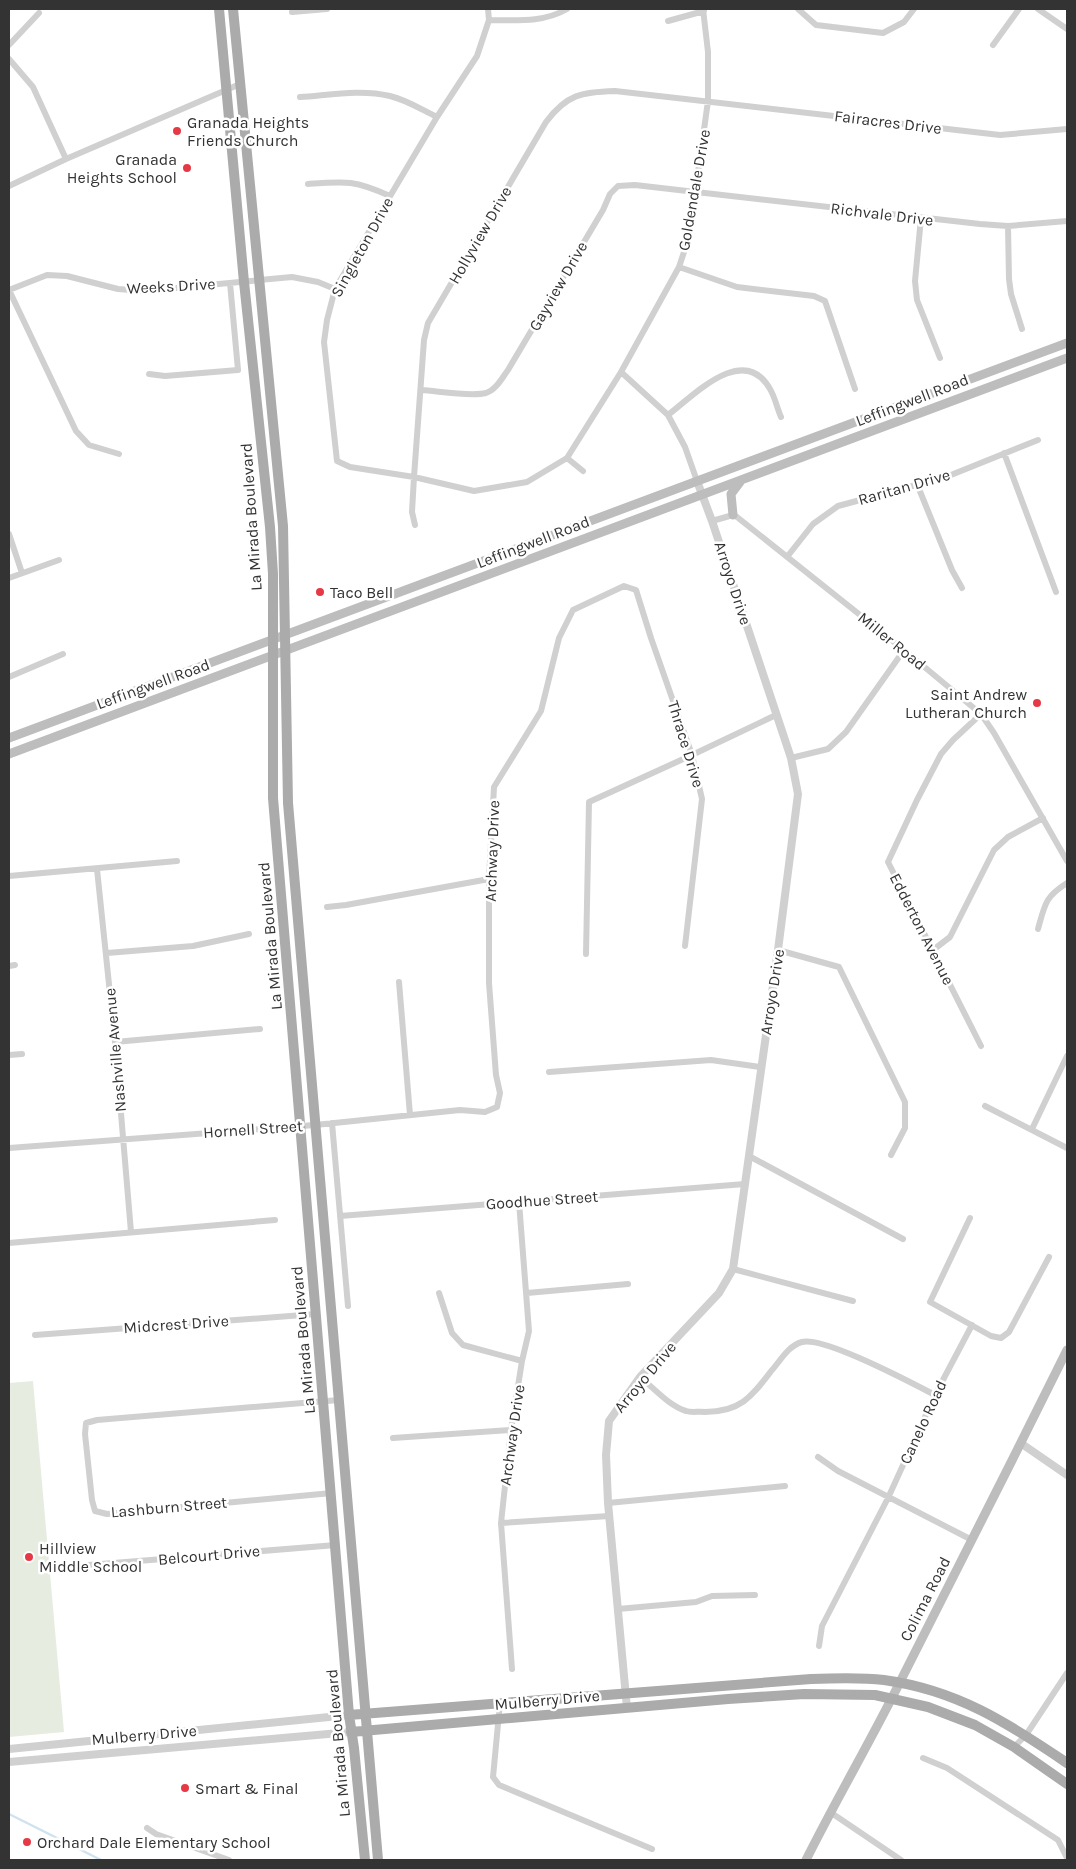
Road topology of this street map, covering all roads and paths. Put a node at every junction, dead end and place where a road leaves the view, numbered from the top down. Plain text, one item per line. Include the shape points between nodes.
1 (219, 9) edge
2 (233, 9) edge
3 (327, 9) edge
4 (488, 9) edge
5 (567, 9) edge
6 (798, 9) edge
7 (914, 9) edge
8 (1019, 9) edge
9 (1038, 9) edge
10 (704, 10) edge
11 (292, 12) dead end
12 (39, 13) dead end
13 (489, 20) junction
14 (668, 21) dead end
15 (1067, 29) edge
16 (9, 45) edge
17 (993, 45) dead end
18 (9, 59) edge
19 (240, 84) junction
20 (226, 90) junction
21 (300, 97) dead end
22 (708, 101) junction
23 (436, 117) junction
24 (1067, 129) edge
25 (66, 159) junction
26 (308, 184) dead end
27 (9, 186) edge
28 (696, 192) junction
29 (390, 196) junction
30 (921, 218) junction
31 (1067, 221) edge
32 (1008, 226) junction
33 (679, 267) junction
34 (259, 281) junction
35 (230, 282) junction
36 (244, 282) junction
37 (335, 289) junction
38 (9, 290) edge
39 (1022, 328) dead end
40 (1067, 343) edge
41 (940, 358) dead end
42 (1067, 358) edge
43 (620, 372) junction
44 (149, 374) dead end
45 (855, 389) dead end
46 (421, 390) junction
47 (668, 416) junction
48 (781, 417) dead end
49 (1038, 440) dead end
50 (1004, 452) junction
51 (119, 454) dead end
52 (567, 458) junction
53 (583, 471) dead end
54 (414, 477) junction
55 (742, 480) junction
56 (697, 481) junction
57 (917, 484) junction
58 (702, 495) junction
59 (733, 516) junction
60 (712, 521) junction
61 (415, 525) dead end
62 (9, 534) edge
63 (787, 557) junction
64 (58, 560) dead end
65 (22, 573) junction
66 (9, 578) edge
67 (624, 586) joint
68 (962, 588) dead end
69 (1056, 592) dead end
70 (286, 635) junction
71 (272, 640) junction
72 (904, 650) junction
73 (286, 651) junction
74 (63, 654) dead end
75 (272, 656) junction
76 (9, 677) edge
77 (981, 714) junction
78 (776, 715) junction
79 (9, 738) edge
80 (9, 754) edge
81 (692, 755) junction
82 (791, 758) junction
83 (1043, 818) junction
84 (177, 861) dead end
85 (1067, 861) edge
86 (97, 869) junction
87 (9, 876) edge
88 (489, 879) junction
89 (1067, 883) edge
90 (327, 907) dead end
91 (1038, 929) dead end
92 (249, 934) dead end
93 (685, 946) dead end
94 (778, 950) junction
95 (933, 950) junction
96 (107, 953) junction
97 (586, 954) dead end
98 (399, 982) dead end
99 (260, 1029) dead end
100 (115, 1042) junction
101 (981, 1046) dead end
102 (22, 1054) dead end
103 (9, 1055) edge
104 (1067, 1056) edge
105 (760, 1067) junction
106 (549, 1072) dead end
107 (985, 1106) dead end
108 (497, 1107) joint
109 (410, 1115) junction
110 (332, 1123) junction
111 (315, 1125) junction
112 (300, 1126) junction
113 (1032, 1129) junction
114 (123, 1139) junction
115 (9, 1148) edge
116 (1067, 1148) edge
117 (891, 1155) dead end
118 (749, 1156) junction
119 (744, 1184) junction
120 (519, 1202) junction
121 (340, 1216) junction
122 (970, 1218) dead end
123 (275, 1220) dead end
124 (131, 1232) junction
125 (902, 1239) dead end
126 (9, 1243) edge
127 (1049, 1257) dead end
128 (732, 1269) junction
129 (628, 1284) dead end
130 (439, 1293) dead end
131 (527, 1293) junction
132 (853, 1301) dead end
133 (348, 1306) dead end
134 (316, 1314) junction
135 (972, 1325) junction
136 (35, 1335) dead end
137 (1067, 1350) edge
138 (522, 1361) junction
139 (640, 1377) junction
140 (935, 1395) junction
141 (340, 1400) junction
142 (324, 1401) junction
143 (511, 1430) junction
144 (393, 1438) dead end
145 (1022, 1444) junction
146 (818, 1457) dead end
147 (1067, 1475) edge
148 (785, 1486) dead end
149 (332, 1493) junction
150 (888, 1498) junction
151 (608, 1503) junction
152 (609, 1516) junction
153 (501, 1524) junction
154 (972, 1540) junction
155 (336, 1545) junction
156 (51, 1568) dead end
157 (755, 1595) dead end
158 (618, 1609) junction
159 (819, 1646) dead end
160 (512, 1669) dead end
161 (1067, 1673) edge
162 (900, 1683) junction
163 (625, 1694) junction
164 (892, 1698) junction
165 (500, 1703) junction
166 (627, 1708) junction
167 (366, 1714) junction
168 (349, 1716) junction
169 (498, 1719) junction
170 (367, 1730) junction
171 (351, 1732) junction
172 (1026, 1735) junction
173 (1014, 1747) junction
174 (9, 1748) edge
175 (923, 1758) dead end
176 (9, 1762) edge
177 (1067, 1763) edge
178 (1067, 1784) edge
179 (830, 1812) junction
180 (147, 1828) dead end
181 (652, 1849) dead end
182 (1067, 1858) edge
183 (229, 1860) edge
184 (365, 1860) edge
185 (378, 1860) edge
186 (806, 1860) edge
187 (901, 1860) edge

1 - 20 main road, La Mirada Boulevard
2 - 19 main road, La Mirada Boulevard
3 - 11 street
4 - 13 street, Singleton Drive
5 - 13 street via 536,20
6 - 7 street via 816,24 884,33 904,22
8 - 17 street
9 - 15 street
10 - 14 street, Goldendale Drive
10 - 22 street, Goldendale Drive
12 - 16 street
13 - 23 street, Singleton Drive via 477,56
18 - 25 street via 33,87
19 - 20 street
19 - 34 main road, La Mirada Boulevard
20 - 25 street
20 - 36 main road, La Mirada Boulevard
21 - 23 street via 371,93 391,96
22 - 24 street, Fairacres Drive via 1000,134
22 - 28 street, Goldendale Drive
22 - 46 street, Hollyview Drive via 615,91 593,92 573,97 557,108 428,323
23 - 29 street, Singleton Drive
25 - 27 street
26 - 29 street via 355,182
28 - 30 street, Richvale Drive
28 - 33 street, Goldendale Drive
28 - 46 street, Gayview Drive via 618,186 610,194 497,385 487,392 474,394
29 - 37 street, Singleton Drive
30 - 32 street, Richvale Drive
30 - 41 street via 915,281 918,300
31 - 32 street, Richvale Drive
32 - 39 street via 1011,294
33 - 43 street, Goldendale Drive
33 - 45 street via 737,287 814,296 825,302
34 - 36 street, Weeks Drive
34 - 37 street, Weeks Drive via 292,277
34 - 70 main road, La Mirada Boulevard via 283,526
35 - 36 street, Weeks Drive
35 - 38 street, Weeks Drive via 144,291 47,275
35 - 44 street via 238,370 165,376
36 - 71 main road, La Mirada Boulevard via 270,527
37 - 54 street, Singleton Drive via 324,342 337,461 350,467
38 - 51 street via 76,431 89,445
40 - 56 main road, Leffingwell Road
42 - 55 main road, Leffingwell Road
43 - 47 street, Arroyo Drive
43 - 52 street, Goldendale Drive
46 - 54 street, Hollyview Drive
47 - 48 street via 719,376 746,370 761,377 770,388
47 - 56 street, Arroyo Drive via 685,447
49 - 50 street, Raritan Drive
50 - 57 street, Raritan Drive via 946,477
50 - 69 street
52 - 53 street
52 - 54 street, Goldendale Drive via 527,482 474,491
54 - 61 street, Hollyview Drive via 412,512
55 - 58 main road, Leffingwell Road
55 - 59 main road via 731,494
56 - 58 street, Arroyo Drive
56 - 70 main road, Leffingwell Road
57 - 63 street, Raritan Drive via 838,506 813,524
57 - 68 street
58 - 60 street, Arroyo Drive
58 - 73 main road, Leffingwell Road
59 - 60 street
59 - 63 street, Miller Road
60 - 78 street, Arroyo Drive
62 - 65 street
63 - 72 street, Miller Road
64 - 65 street
65 - 66 street
67 - 81 street, Thrace Drive via 636,590
67 - 88 street, Archway Drive via 573,610 559,638 541,711 494,787
70 - 71 main road, Leffingwell Road
70 - 73 main road, La Mirada Boulevard
71 - 75 main road, La Mirada Boulevard
71 - 79 main road, Leffingwell Road
72 - 77 street, Miller Road
72 - 82 street via 834,744 828,749
73 - 75 main road, Leffingwell Road
73 - 111 main road, La Mirada Boulevard via 288,803
74 - 76 street
75 - 80 main road, Leffingwell Road
75 - 112 main road, La Mirada Boulevard via 273,798
77 - 83 street, Miller Road
77 - 95 street, Edderton Avenue via 941,754 888,862
78 - 81 street
78 - 82 street, Arroyo Drive
81 - 93 street, Thrace Drive via 702,799
81 - 97 street via 589,802
82 - 94 street, Arroyo Drive via 798,794
83 - 85 street, Miller Road
83 - 95 street via 1008,837 994,850 950,937
84 - 86 street
86 - 87 street
86 - 96 street, Nashville Avenue
88 - 90 street
88 - 108 street, Archway Drive via 489,983 500,1093
89 - 91 street via 1052,893 1045,904
92 - 96 street via 193,946
94 - 105 street, Arroyo Drive
94 - 117 street via 839,967 905,1102 904,1128
95 - 101 street, Edderton Avenue
96 - 100 street, Nashville Avenue
98 - 109 street
99 - 100 street
100 - 114 street, Nashville Avenue
102 - 103 street
104 - 113 street
105 - 106 street via 711,1060
105 - 118 street, Arroyo Drive
107 - 113 street
108 - 109 street, Hornell Street via 486,1112 460,1110
109 - 110 street, Hornell Street
110 - 111 street, Hornell Street
110 - 121 street
111 - 112 street, Hornell Street
111 - 141 main road, La Mirada Boulevard
112 - 114 street, Hornell Street
112 - 134 main road, La Mirada Boulevard
113 - 116 street
114 - 115 street, Hornell Street
114 - 124 street, Nashville Avenue
118 - 119 street, Arroyo Drive
118 - 125 street
119 - 120 street, Goodhue Street
119 - 128 street, Arroyo Drive
120 - 121 street, Goodhue Street
120 - 131 street, Archway Drive
121 - 133 street
122 - 135 street via 930,1302
123 - 124 street
124 - 126 street
127 - 135 street via 1008,1332 1001,1338
128 - 132 street
128 - 139 street, Arroyo Drive via 719,1294
129 - 131 street
130 - 138 street via 452,1334 463,1345
131 - 138 street, Archway Drive via 529,1331
134 - 136 street, Midcrest Drive
134 - 142 main road, La Mirada Boulevard
135 - 140 street, Canelo Road
137 - 145 main road, Colima Road
138 - 143 street, Archway Drive
139 - 140 street via 686,1411 718,1412 737,1407 750,1398 791,1347 804,1342 862,1358
139 - 151 street, Arroyo Drive via 609,1421 606,1455
140 - 150 street, Canelo Road
141 - 142 street
141 - 167 main road, La Mirada Boulevard
142 - 149 main road, La Mirada Boulevard
142 - 149 street, Lashburn Street via 97,1420 86,1423 85,1434 92,1500 95,1511 106,1514
143 - 144 street
143 - 153 street, Archway Drive
145 - 147 street
145 - 154 main road, Colima Road
146 - 150 street
148 - 151 street
149 - 155 main road, La Mirada Boulevard
150 - 154 street
150 - 159 street, Canelo Road via 822,1626
151 - 152 street, Arroyo Drive
152 - 153 street
152 - 158 street, Arroyo Drive
153 - 160 street, Archway Drive
154 - 162 main road, Colima Road
155 - 156 street, Belcourt Drive
155 - 168 main road, La Mirada Boulevard
157 - 158 street via 712,1596 696,1602
158 - 163 street, Arroyo Drive
161 - 172 street
162 - 163 main road, Mulberry Drive via 848,1678
162 - 164 main road, Colima Road
162 - 172 main road, Mulberry Drive via 967,1702
163 - 165 main road, Mulberry Drive
163 - 166 street, Arroyo Drive
164 - 166 main road, Mulberry Drive via 804,1694
164 - 173 main road, Mulberry Drive via 928,1707 975,1725
164 - 179 main road, Colima Road
165 - 167 main road, Mulberry Drive
165 - 169 street
166 - 169 main road, Mulberry Drive
167 - 168 main road, Mulberry Drive
167 - 170 main road, La Mirada Boulevard
168 - 171 main road, La Mirada Boulevard
168 - 174 street, Mulberry Drive
169 - 170 main road, Mulberry Drive
169 - 181 street via 493,1777 499,1785
170 - 171 main road, Mulberry Drive
170 - 185 main road, La Mirada Boulevard
171 - 176 street, Mulberry Drive
171 - 184 main road, La Mirada Boulevard
172 - 173 street
172 - 177 main road, Mulberry Drive
173 - 178 main road, Mulberry Drive
175 - 182 street via 947,1768 1058,1840
179 - 186 main road, Colima Road
179 - 187 street
180 - 183 street

